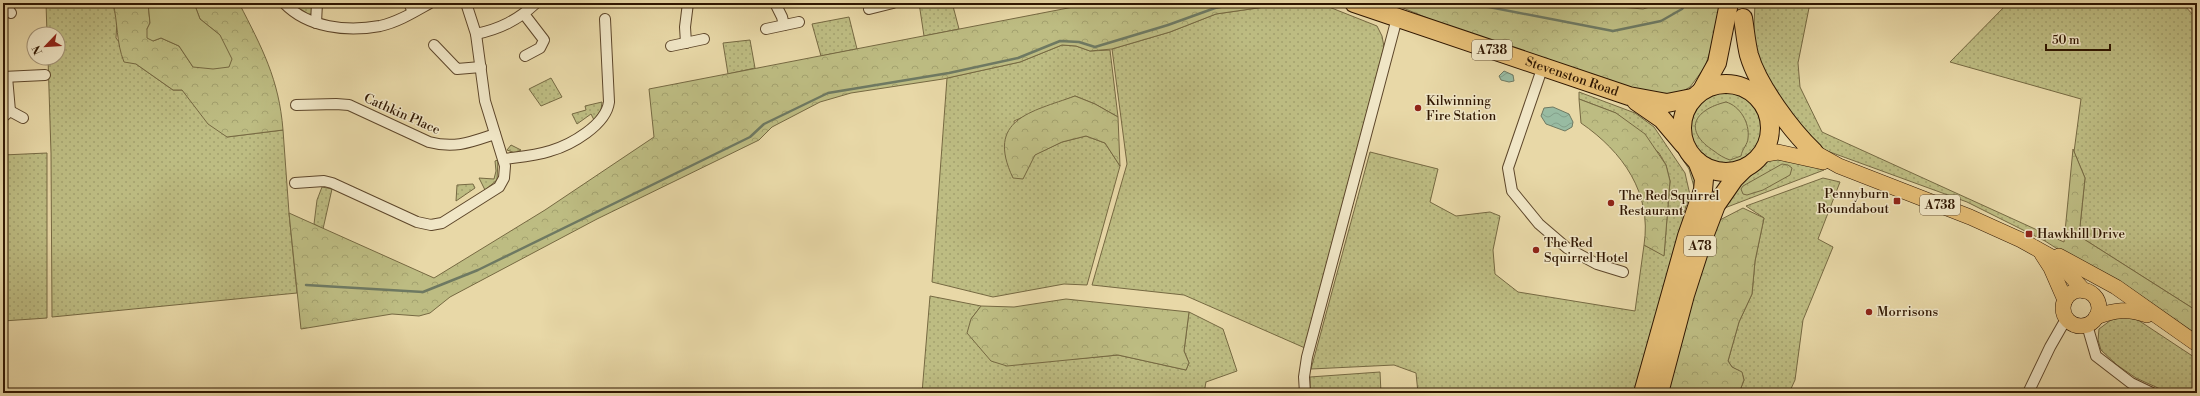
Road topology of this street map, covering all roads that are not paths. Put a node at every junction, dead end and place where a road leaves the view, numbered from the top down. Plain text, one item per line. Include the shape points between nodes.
1 (4, 3) edge
2 (284, 3) edge
3 (317, 3) edge
4 (430, 3) edge
5 (466, 3) edge
6 (536, 3) edge
7 (688, 3) edge
8 (775, 3) edge
9 (1354, 3) edge
10 (1730, 3) edge
11 (886, 4) edge
12 (411, 8) edge
13 (869, 9) dead end
14 (1744, 11) edge
15 (11, 13) dead end
16 (524, 14) junction
17 (1397, 18) junction
18 (605, 19) dead end
19 (800, 22) dead end
20 (316, 23) junction
21 (784, 25) junction
22 (766, 29) dead end
23 (476, 34) junction
24 (704, 39) dead end
25 (686, 43) junction
26 (434, 45) dead end
27 (671, 46) dead end
28 (525, 56) dead end
29 (1544, 66) junction
30 (481, 67) junction
31 (45, 75) dead end
32 (5, 77) edge
33 (1697, 94) junction
34 (1629, 96) junction
35 (1759, 99) junction
36 (296, 105) dead end
37 (7, 114) edge
38 (23, 118) dead end
39 (496, 134) junction
40 (1814, 152) junction
41 (1691, 155) junction
42 (1760, 155) junction
43 (504, 159) junction
44 (1839, 166) junction
45 (1745, 168) junction
46 (295, 183) dead end
47 (2039, 250) junction
48 (1623, 272) dead end
49 (2087, 292) junction
50 (2065, 300) junction
51 (2140, 305) junction
52 (2066, 319) junction
53 (2160, 319) junction
54 (2092, 321) junction
55 (2197, 344) edge
56 (1305, 393) edge
57 (1643, 393) edge
58 (1659, 393) edge
59 (2028, 393) edge
60 (2152, 393) edge

1 - 15 street
2 - 20 street via 300,16
3 - 20 street
4 - 12 street
5 - 23 street
6 - 16 street
7 - 25 street
8 - 21 street
9 - 17 highway, Stevenston Road / A738
10 - 33 highway, A78 via 1717,63
11 - 13 street
12 - 20 street via 393,22 368,27 331,27
14 - 35 highway, A78 via 1739,52 1742,66
14 - 40 highway via 1749,55 1756,71 1788,124
16 - 23 street via 498,29
16 - 28 street via 544,40 540,48
17 - 29 highway, Stevenston Road / A738
17 - 56 street via 1307,356
18 - 43 street via 609,102 603,119 593,128 550,151
19 - 21 street
21 - 22 street
23 - 30 street
24 - 25 street
25 - 27 street
26 - 30 street via 457,69
29 - 34 highway, Stevenston Road / A738
29 - 48 street via 1508,168 1512,191 1538,224 1567,248 1597,264
30 - 39 street via 485,101
31 - 32 street
32 - 37 street
33 - 34 highway, A738 via 1667,103
33 - 35 highway via 1721,84 1730,84 1744,88
33 - 41 highway, A78 via 1685,110 1682,123 1682,136
34 - 41 highway, A738 via 1654,112 1668,125
35 - 40 main road, A738 via 1792,137
35 - 42 highway, A78 via 1769,120 1770,134
36 - 39 street, Cathkin Place via 349,105 441,146 463,145
37 - 38 street
39 - 43 street
40 - 44 main road, A738
41 - 45 highway, A78 via 1704,166 1719,172
41 - 57 highway, A78 via 1704,179 1703,190
42 - 44 main road, A738 via 1782,153
42 - 45 highway, A78
43 - 46 street via 505,172 499,187 448,221 436,224 416,222 332,182
44 - 47 main road, A738 via 1970,217
45 - 58 highway, A78 via 1724,192 1705,232
47 - 49 main road, A738 via 2063,265
47 - 50 main road via 2051,268
47 - 51 main road via 2066,258 2116,287
49 - 50 main road via 2073,292
49 - 51 main road via 2111,293
49 - 54 main road, A738 via 2097,301 2098,306
50 - 52 main road via 2063,310
51 - 53 main road
52 - 54 main road via 2076,325
52 - 59 street
53 - 54 main road via 2133,310 2118,310
53 - 55 main road
54 - 60 street via 2096,356 2131,383

